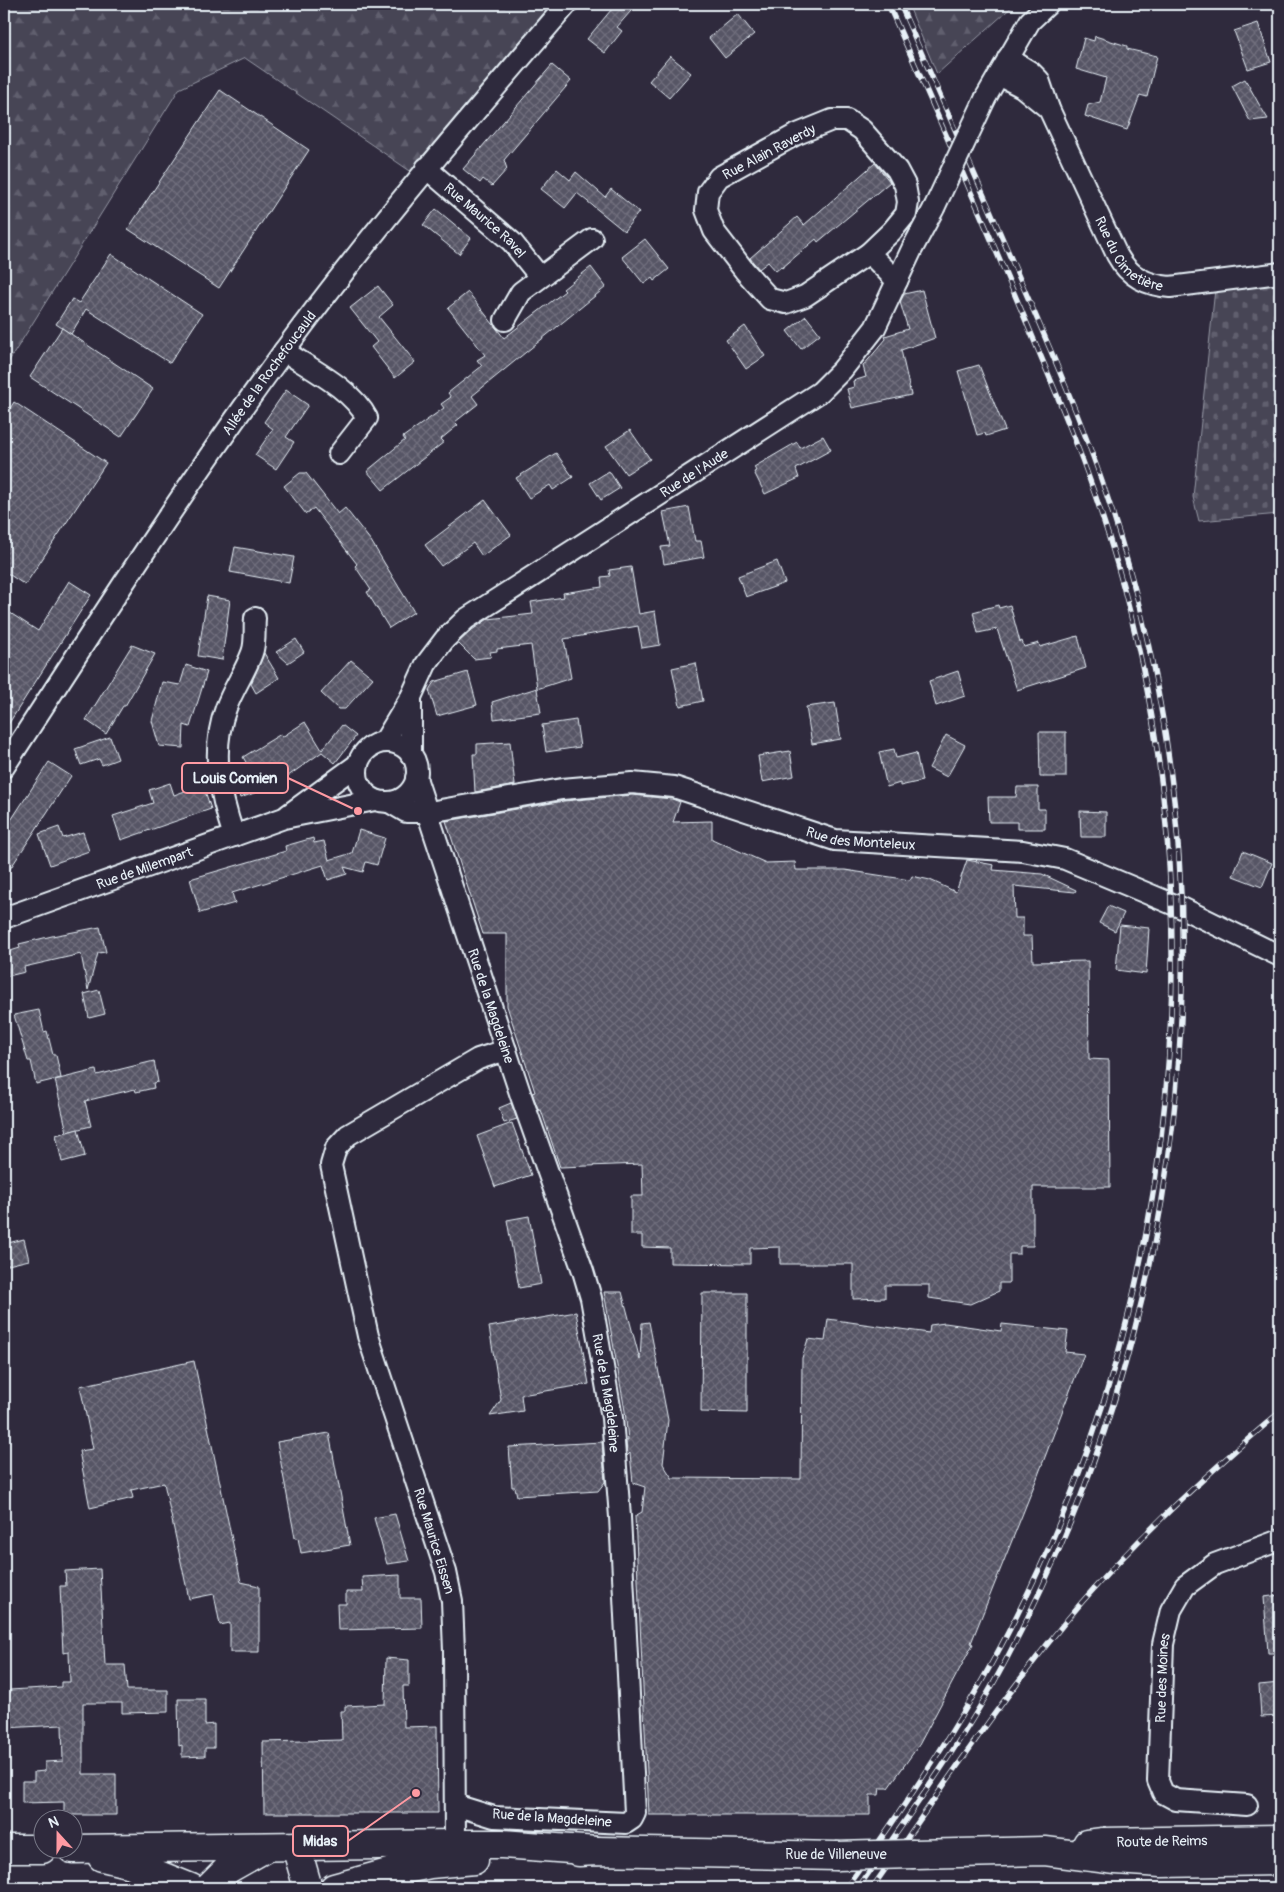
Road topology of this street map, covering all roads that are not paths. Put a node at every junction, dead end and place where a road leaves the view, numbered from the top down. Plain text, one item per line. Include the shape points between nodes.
1 (567, 4) edge
2 (1048, 4) edge
3 (1003, 66) junction
4 (426, 168) junction
5 (592, 239) dead end
6 (868, 253) junction
7 (1280, 274) edge
8 (540, 277) junction
9 (897, 282) junction
10 (505, 320) dead end
11 (284, 350) junction
12 (338, 454) dead end
13 (255, 618) dead end
14 (411, 697) junction
15 (384, 742) junction
16 (412, 755) junction
17 (358, 764) junction
18 (4, 767) edge
19 (416, 778) junction
20 (382, 801) junction
21 (429, 812) junction
22 (284, 818) junction
23 (234, 836) junction
24 (4, 918) edge
25 (1280, 956) edge
26 (506, 1050) junction
27 (1280, 1540) edge
28 (455, 1804) junction
29 (1247, 1805) dead end
30 (1280, 1840) edge
31 (455, 1844) junction
32 (380, 1845) junction
33 (268, 1846) junction
34 (296, 1846) junction
35 (4, 1849) edge
36 (32, 1849) edge
37 (82, 1849) edge
38 (597, 1851) junction
39 (1045, 1851) junction
40 (82, 1852) edge
41 (1280, 1861) edge
42 (130, 1864) junction
43 (365, 1884) edge
44 (147, 1888) edge
45 (191, 1888) edge
46 (209, 1888) edge
47 (308, 1888) edge
48 (334, 1888) edge

1 - 4 street, Allée de la Rochefoucauld
2 - 3 street, Rue de l'Aude via 1030,21
3 - 7 street, Rue du Cimetière via 1031,72 1039,80 1049,109 1117,255 1130,273 1158,286 1170,287
3 - 9 street, Rue de l'Aude, bridge
4 - 8 street, Rue Maurice Ravel via 512,242
4 - 11 street, Allée de la Rochefoucauld
5 - 8 street
6 - 6 street, Rue Alain Raverdy via 906,214 908,202 905,185 897,170 862,130 847,120 832,120 795,135 719,177 708,192 706,210 714,231 770,299 786,303 805,296
6 - 9 street
8 - 10 street via 521,292
9 - 14 street, Rue de l'Aude via 875,328 820,392 466,619 426,664
11 - 12 street via 338,387 364,411 367,418
11 - 18 street, Allée de la Rochefoucauld via 184,493
13 - 23 street via 253,651 226,708 218,735 217,764 222,796
14 - 15 street, Rue de l'Aude
14 - 16 street
15 - 16 street via 394,743
15 - 17 street via 372,746
16 - 19 street
17 - 20 street via 357,778 364,791
17 - 22 street, Rue de Milempart
19 - 20 street via 411,790 401,798
19 - 21 street, Rue de la Magdeleine
20 - 21 street, Rue des Monteleux via 406,812
20 - 22 street, Rue de Milempart
21 - 25 street, Rue des Monteleux via 562,789 632,783 674,787 835,840 1023,851 1066,859 1182,908
21 - 26 street, Rue de la Magdeleine
22 - 23 street, Rue de Milempart
23 - 24 street, Rue de Milempart
26 - 28 street, Rue Maurice Eissen via 478,1059 348,1134 336,1148 331,1165 368,1336 446,1572 452,1601
26 - 28 street, Rue de la Magdeleine via 591,1298 612,1418 635,1813 626,1823 494,1817
27 - 29 street, Rue des Moines via 1215,1564 1185,1586 1171,1610 1163,1644 1158,1781 1163,1794 1176,1800
28 - 31 street, Rue Maurice Eissen
30 - 39 main road, Route de Reims via 1103,1842
31 - 32 main road
31 - 38 main road
32 - 34 main road
32 - 43 main road
33 - 34 main road
33 - 37 main road
33 - 46 main road via 228,1869
34 - 47 main road
35 - 36 main road
38 - 39 main road, Rue de Villeneuve, bridge via 836,1856
38 - 43 main road, Rue de Villeneuve via 439,1863 392,1872
39 - 41 main road, Rue de Villeneuve via 1162,1863
40 - 42 main road
42 - 44 street
42 - 45 main road
43 - 48 main road, Rue de Villeneuve

